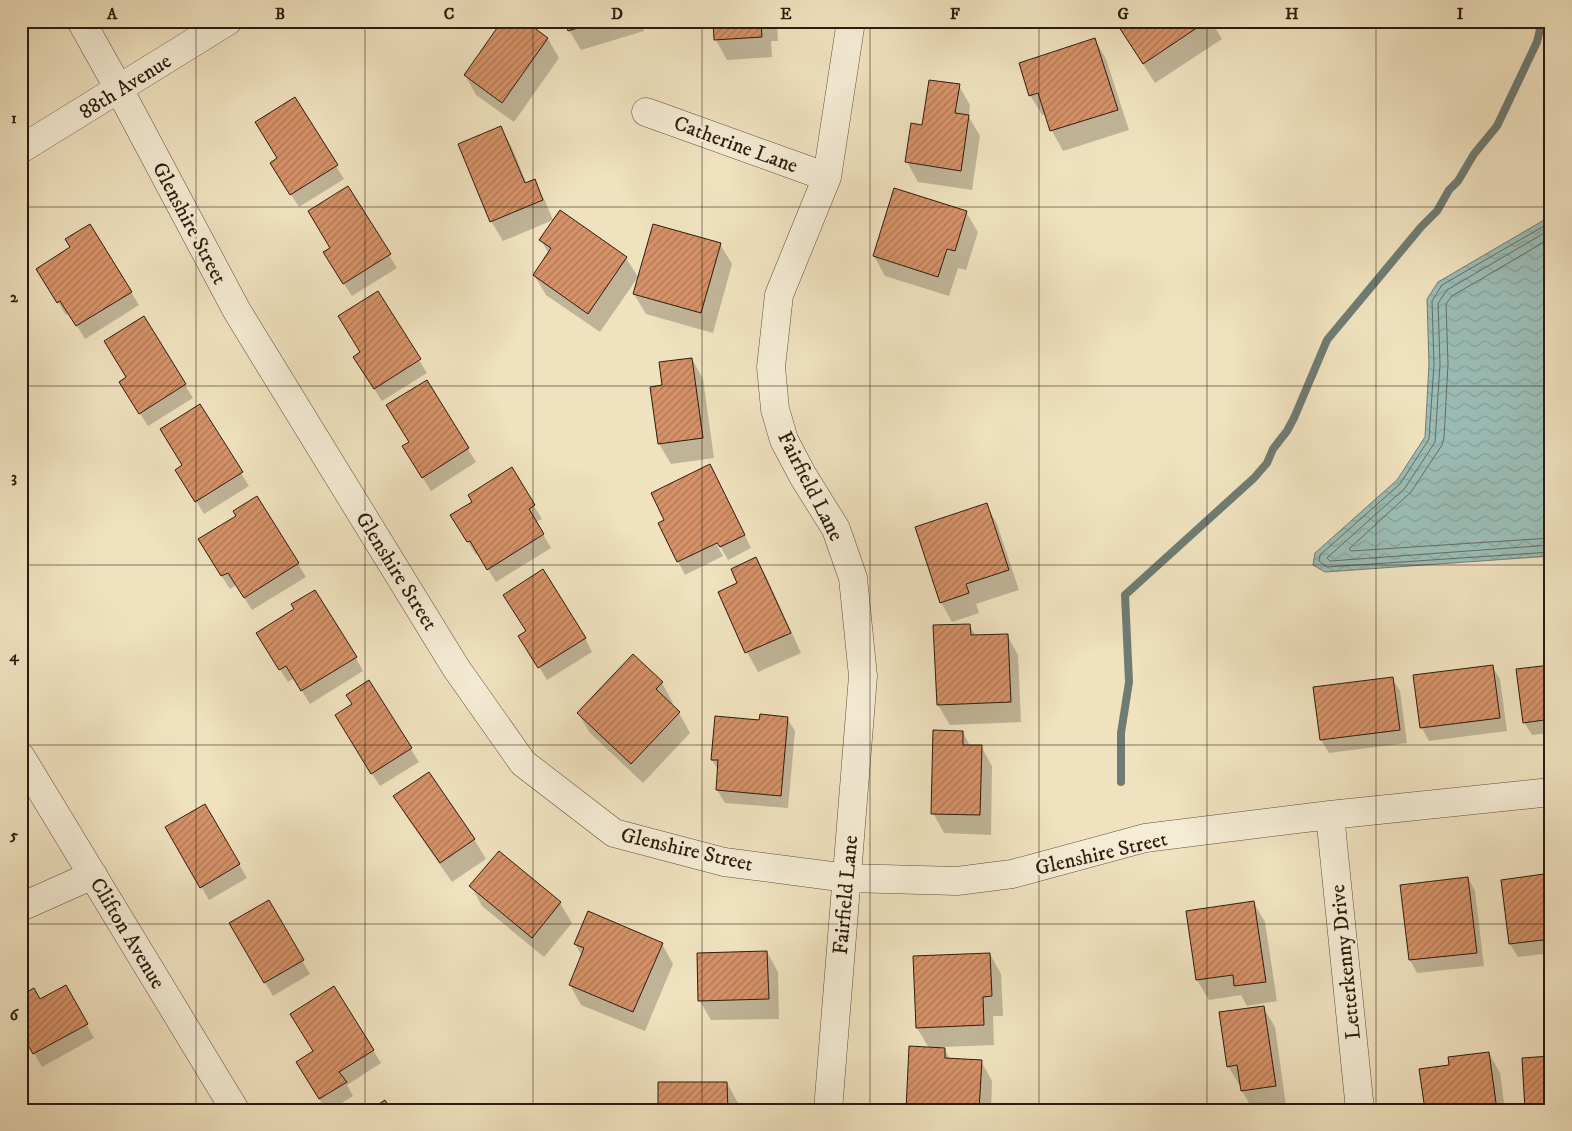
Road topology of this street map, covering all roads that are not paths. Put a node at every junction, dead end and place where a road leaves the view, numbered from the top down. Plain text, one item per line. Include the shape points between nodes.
1 (81, 21) edge
2 (228, 21) edge
3 (851, 21) edge
4 (119, 89) junction
5 (646, 112) dead end
6 (21, 149) edge
7 (827, 177) junction
8 (21, 758) edge
9 (1551, 792) edge
10 (1330, 815) junction
11 (93, 875) junction
12 (846, 878) junction
13 (21, 907) edge
14 (235, 1110) edge
15 (828, 1110) edge
16 (1360, 1110) edge

1 - 4 street, Glenshire Street
2 - 4 street, 88th Avenue
3 - 7 street, Fairfield Lane
4 - 6 street, 88th Avenue
4 - 12 street, Glenshire Street via 236,312 456,668 523,763 614,834 724,862
5 - 7 street, Catherine Lane
7 - 12 street, Fairfield Lane via 779,295 771,367 775,409 784,440 836,529 853,578 863,676
8 - 11 street, Clifton Avenue
9 - 10 street, Glenshire Street
10 - 12 street, Glenshire Street via 1145,838 1012,874 980,879
10 - 16 street, Letterkenny Drive
11 - 13 street
11 - 14 street, Clifton Avenue
12 - 15 street, Fairfield Lane

